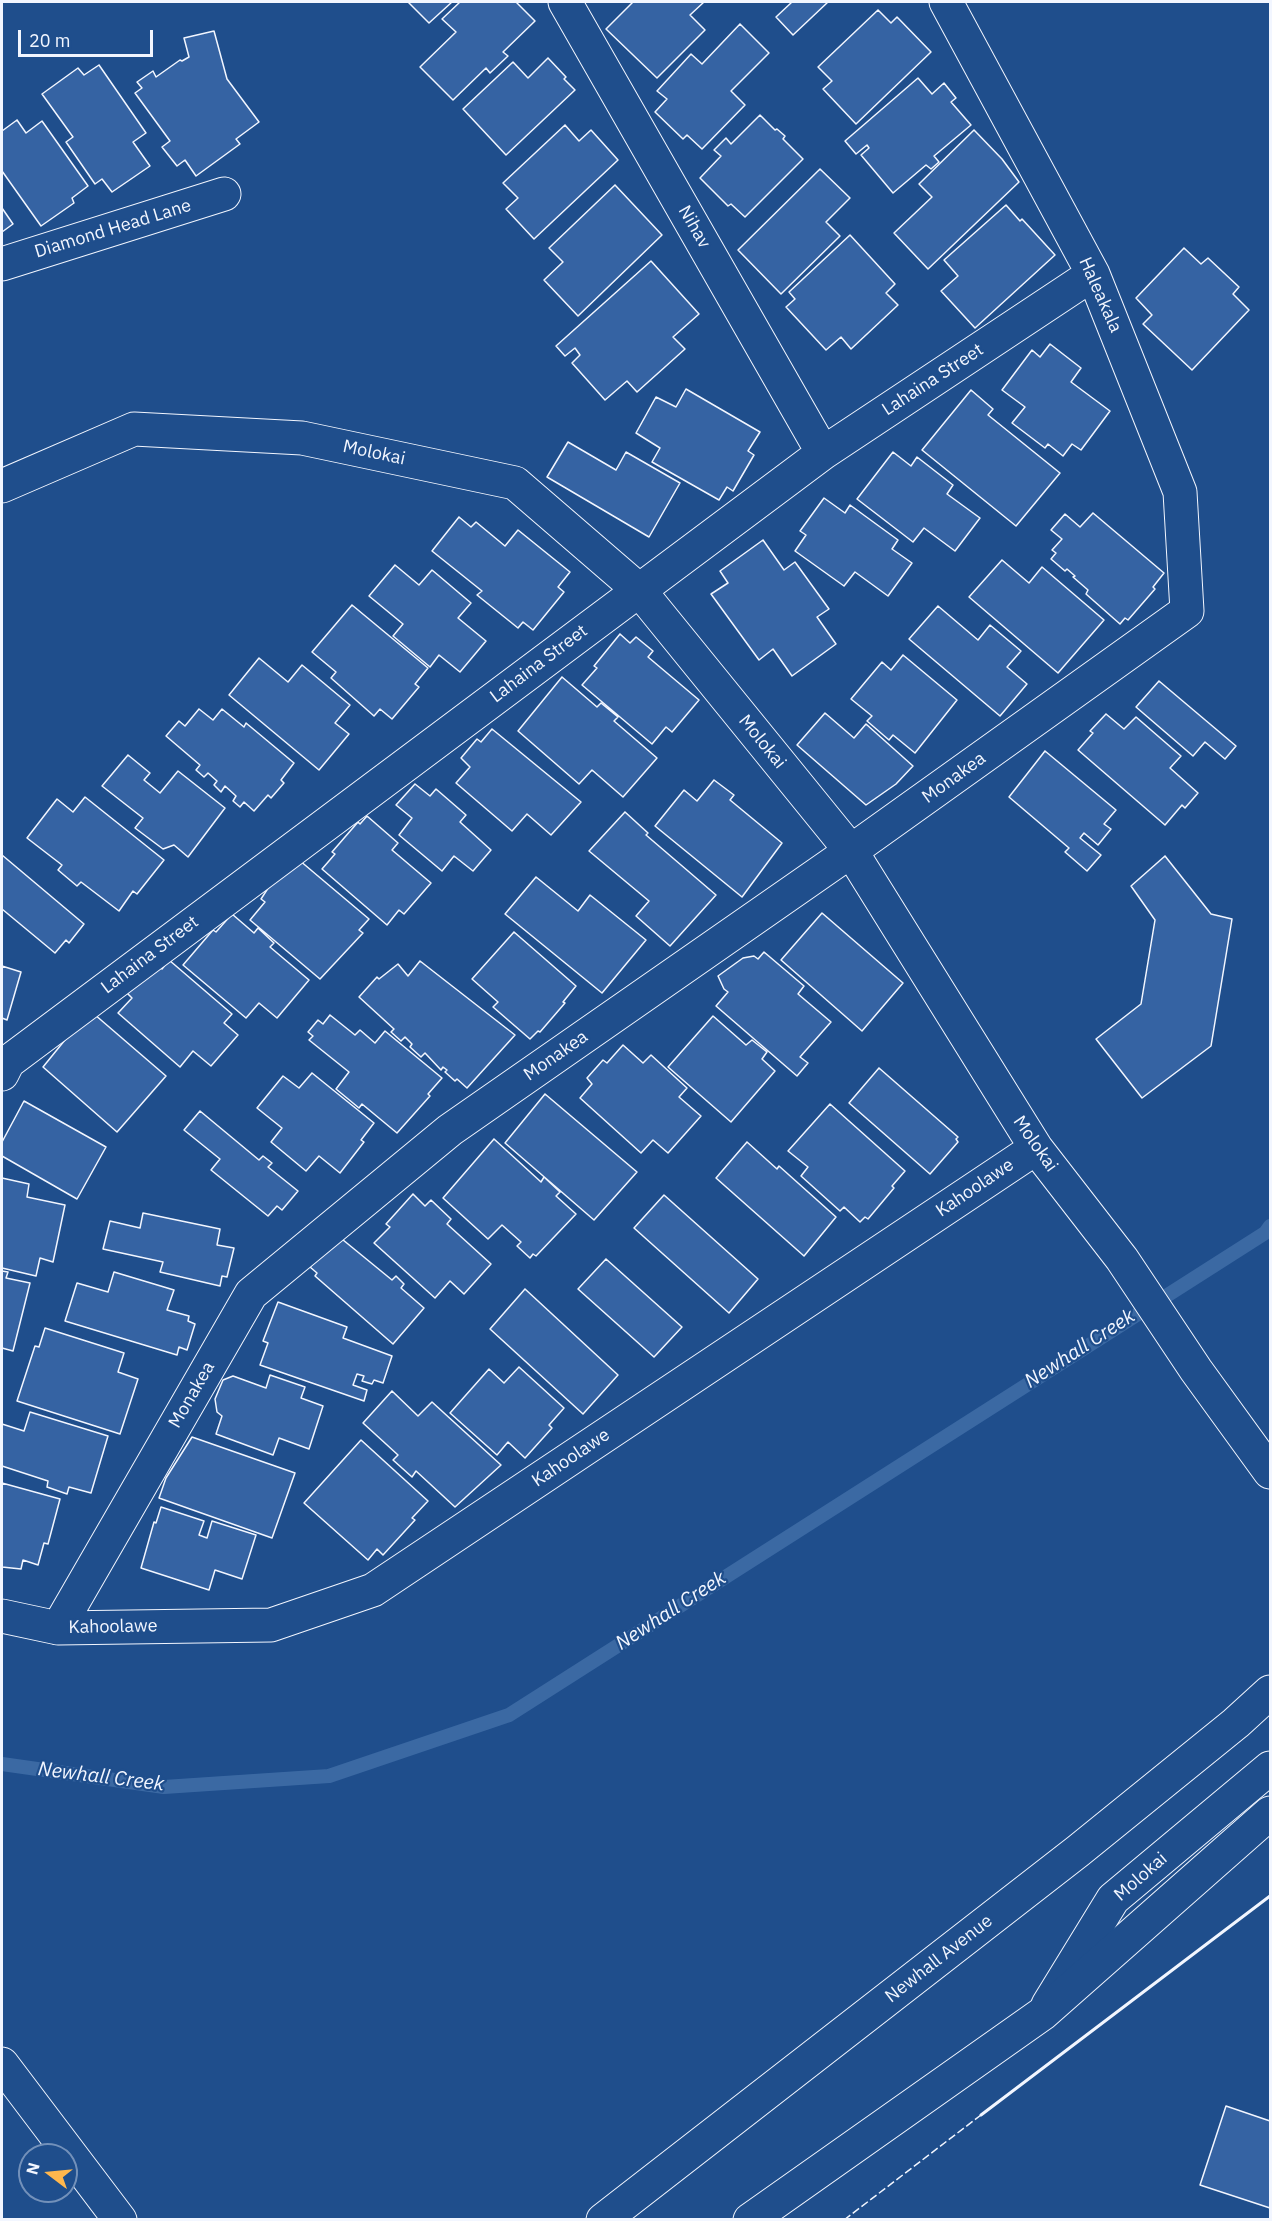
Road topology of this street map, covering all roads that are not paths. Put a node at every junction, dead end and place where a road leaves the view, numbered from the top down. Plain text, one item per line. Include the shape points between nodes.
1 (565, 2) edge
2 (946, 2) edge
3 (224, 194) dead end
4 (2, 264) edge
5 (1093, 274) junction
6 (823, 453) junction
7 (2, 486) edge
8 (639, 590) junction
9 (1187, 611) joint
10 (851, 852) junction
11 (2, 1074) edge
12 (1036, 1148) junction
13 (1270, 1472) edge
14 (2, 1616) edge
15 (58, 1628) junction
16 (1270, 1692) edge
17 (1270, 1768) edge
18 (1270, 1813) edge
19 (1042, 2014) junction
20 (2, 2064) edge
21 (120, 2220) edge
22 (603, 2220) edge
23 (750, 2220) edge

1 - 6 street, Nihav
2 - 5 street, Haleakala
3 - 4 street, Diamond Head Lane
5 - 6 street, Lahaina Street
5 - 9 street, Haleakala via 1180,492
6 - 8 street, Lahaina Street
7 - 8 street, Molokai via 134,429 302,438 515,483
8 - 10 street, Molokai
8 - 11 street, Lahaina Street via 8,1062
9 - 10 street, Monakea
10 - 12 street, Molokai
10 - 15 street, Monakea via 450,1130 250,1294
12 - 13 street, Molokai via 1122,1259
12 - 15 street, Kahoolawe via 373,1590 271,1625
14 - 15 street
16 - 22 street, Newhall Avenue via 1078,1851
17 - 19 street, Molokai via 1113,1899
18 - 19 street
19 - 23 street
20 - 21 street

